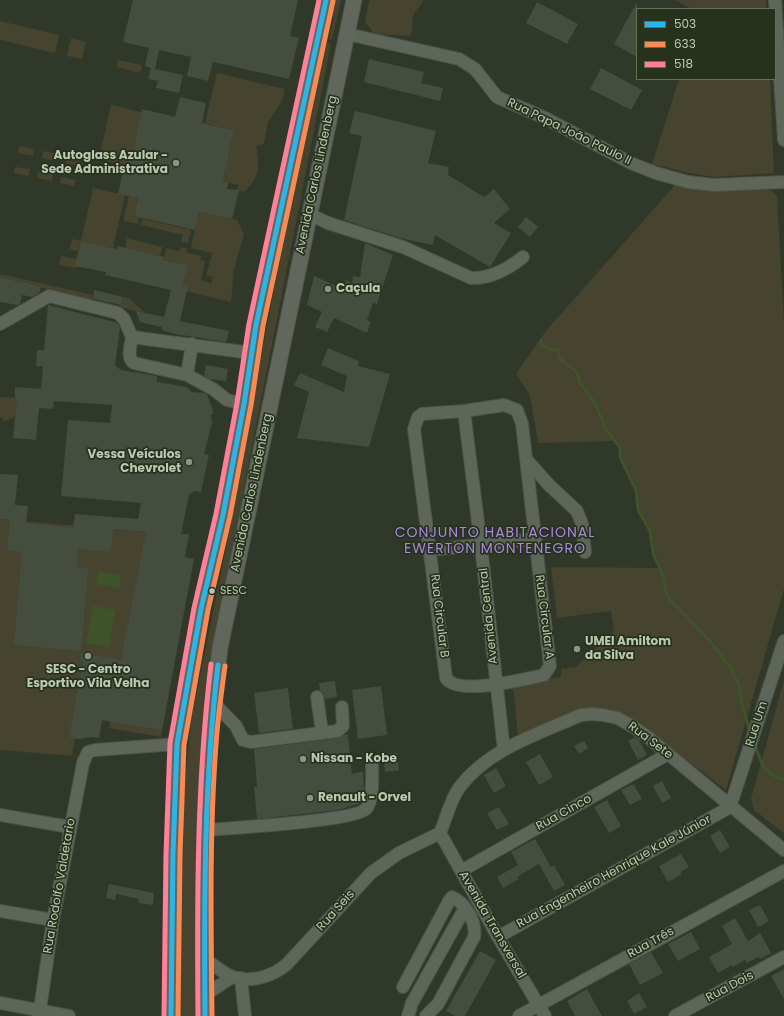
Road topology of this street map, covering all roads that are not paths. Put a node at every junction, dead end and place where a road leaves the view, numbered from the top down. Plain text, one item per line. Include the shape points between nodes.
1 (326, 0) edge
2 (354, 0) edge
3 (776, 16) edge
4 (347, 34) junction
5 (784, 140) edge
6 (784, 182) edge
7 (309, 214) junction
8 (523, 257) dead end
9 (0, 324) edge
10 (132, 336) junction
11 (192, 344) junction
12 (251, 352) junction
13 (188, 375) junction
14 (244, 404) junction
15 (464, 411) junction
16 (526, 459) junction
17 (534, 539) junction
18 (482, 546) junction
19 (430, 550) junction
20 (585, 552) dead end
21 (784, 642) edge
22 (496, 684) junction
23 (317, 697) dead end
24 (214, 702) junction
25 (342, 707) dead end
26 (322, 732) junction
27 (176, 744) junction
28 (504, 750) junction
29 (668, 754) junction
30 (372, 761) dead end
31 (730, 807) junction
32 (0, 815) edge
33 (70, 827) junction
34 (206, 830) junction
35 (440, 833) junction
36 (784, 850) edge
37 (784, 870) edge
38 (461, 871) junction
39 (465, 908) junction
40 (0, 911) edge
41 (53, 920) junction
42 (498, 937) junction
43 (784, 957) edge
44 (204, 958) junction
45 (236, 978) junction
46 (403, 987) dead end
47 (205, 995) junction
48 (0, 1003) edge
49 (538, 1005) junction
50 (39, 1013) edge
51 (69, 1016) edge
52 (171, 1016) edge
53 (205, 1016) edge
54 (245, 1016) edge
55 (408, 1016) edge
56 (426, 1016) edge
57 (519, 1016) edge
58 (545, 1016) edge
59 (675, 1016) edge

1 - 12 main road, Avenida Carlos Lindenberg
2 - 4 main road, Avenida Carlos Lindenberg
3 - 5 street
4 - 6 street, Rua Papa João Paulo II via 459,59 475,69 497,96 656,173 688,182 714,185
4 - 7 main road, Avenida Carlos Lindenberg
7 - 8 street via 328,223 403,247 471,278 490,276 512,266
7 - 24 main road, Avenida Carlos Lindenberg via 226,616
9 - 10 street via 49,296 118,313 124,318
10 - 11 street
10 - 13 street via 131,361
11 - 12 street
11 - 13 street
12 - 14 main road, Avenida Carlos Lindenberg
13 - 14 street via 227,400
14 - 27 main road, Avenida Carlos Lindenberg
15 - 16 street, Rua Circular A via 504,405 517,410
15 - 18 street, Avenida Central
15 - 19 street, Rua Circular B via 422,414 414,429
16 - 17 street, Rua Circular A
16 - 20 street via 577,511 582,524
17 - 18 street
17 - 22 street, Rua Circular A via 550,666 544,675
18 - 19 street
18 - 22 street, Avenida Central
19 - 22 street, Rua Circular B via 446,678 449,683 458,686
21 - 31 street, Rua Um
22 - 28 street, Avenida Central
23 - 26 street
24 - 26 street via 227,714 246,742
24 - 34 main road, Avenida Carlos Lindenberg via 210,732
25 - 26 street via 341,728
27 - 33 street, Rua Rodolfo Valdetario via 88,752 83,763
27 - 52 main road, Avenida Carlos Lindenberg
28 - 29 street, Rua Sete via 581,715 592,714 617,718 632,726
28 - 35 street, Rua Sete via 473,773 458,790
29 - 31 street, Rua Sete
29 - 38 street, Rua Cinco
30 - 34 street via 370,802 361,812 290,823
31 - 36 street, Rua Sete
31 - 42 street, Rua Engenheiro Henrique Kale Júnior
32 - 33 street
33 - 41 street, Rua Rodolfo Valdetario
34 - 44 main road, Avenida Carlos Lindenberg
35 - 38 street, Avenida Transversal
35 - 45 street, Rua Seis via 399,853 371,873 278,971 269,976
37 - 49 street, Rua Três
38 - 42 street, Avenida Transversal
39 - 46 street via 452,897
39 - 55 street via 412,1002
39 - 56 street via 475,928 472,942 438,1004
40 - 41 street
41 - 50 street, Rua Rodolfo Valdetario
42 - 49 street, Avenida Transversal
43 - 59 street, Rua Dois
44 - 45 street
44 - 47 main road, Avenida Carlos Lindenberg
45 - 47 street, Rua Seis
45 - 54 street
47 - 53 main road, Avenida Carlos Lindenberg
48 - 50 street
49 - 57 street, Rua Três
49 - 58 street, Avenida Transversal
50 - 51 street

